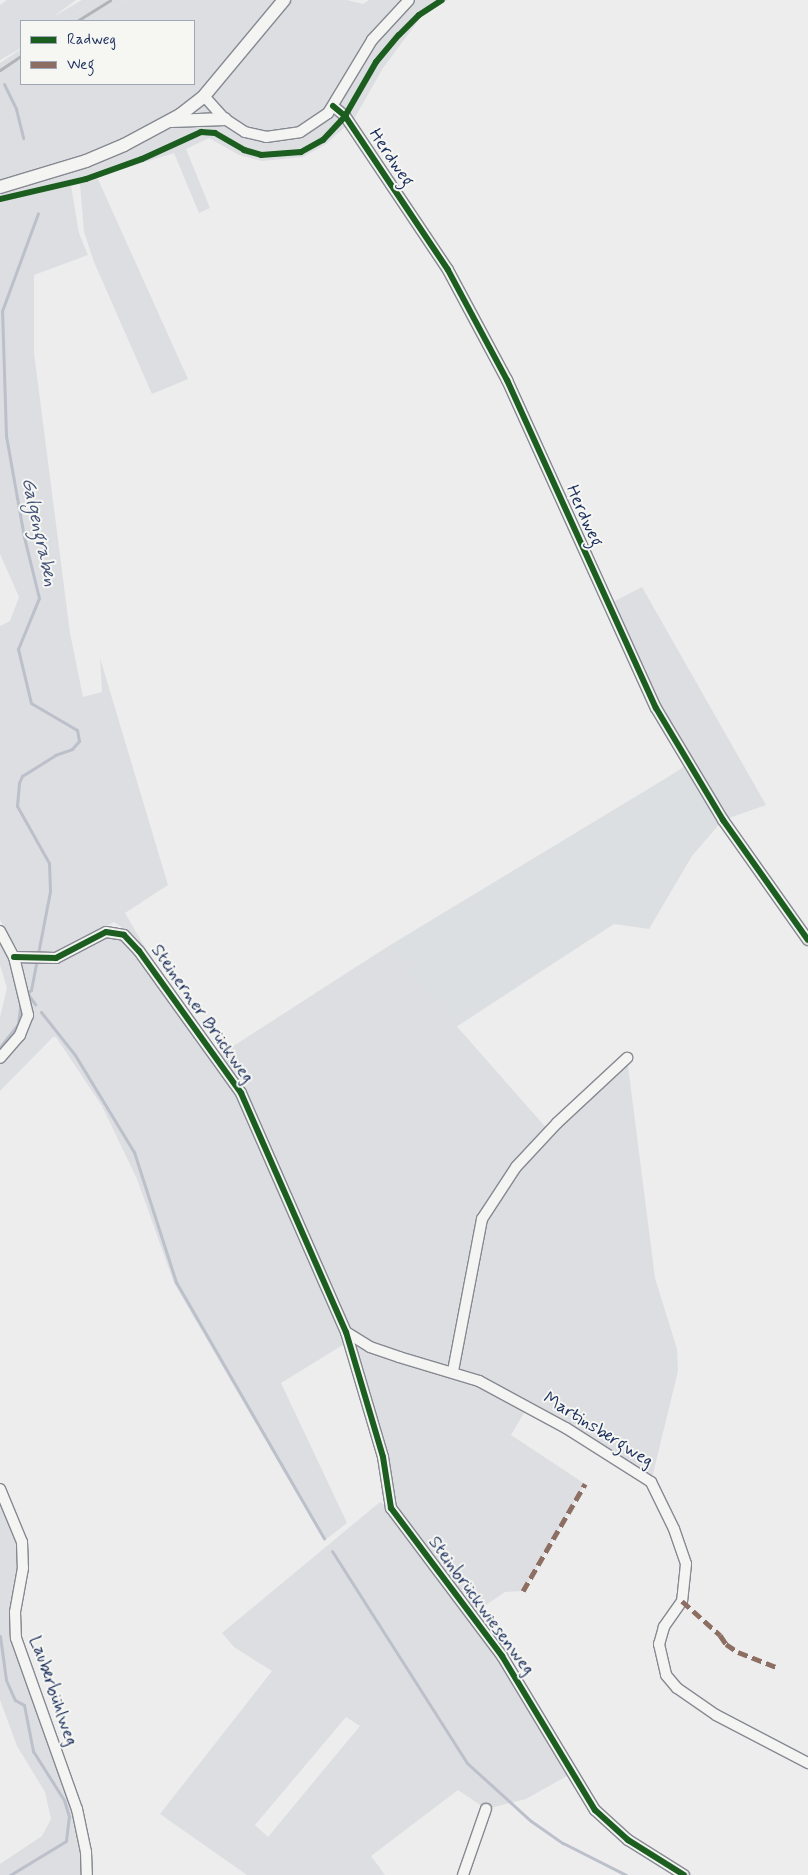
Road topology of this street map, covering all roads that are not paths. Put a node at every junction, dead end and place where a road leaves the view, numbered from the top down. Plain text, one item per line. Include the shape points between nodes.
1 (284, 0) edge
2 (409, 0) edge
3 (204, 96) junction
4 (333, 106) junction
5 (225, 119) junction
6 (170, 120) junction
7 (0, 187) edge
8 (0, 931) edge
9 (808, 940) edge
10 (14, 957) junction
11 (0, 1058) edge
12 (628, 1058) dead end
13 (346, 1332) junction
14 (453, 1371) junction
15 (0, 1489) edge
16 (808, 1764) edge
17 (486, 1809) dead end
18 (87, 1875) edge
19 (463, 1875) edge
20 (684, 1875) edge

1 - 3 main road
2 - 4 street via 372,40
3 - 5 street
3 - 6 main road
4 - 5 street via 310,126 288,136 255,135
4 - 9 street, Herdweg via 345,116 448,270 507,380 656,708 723,820
5 - 6 main road
6 - 7 main road via 86,161
8 - 10 street
10 - 11 street via 28,1008 26,1024
10 - 13 street, Steinerner Brückweg via 46,960 106,932 124,935 139,951 241,1093
12 - 14 street via 557,1123 516,1168 482,1219
13 - 14 street, Martinsbergweg via 398,1357
13 - 20 street, Steinbrückwiesenweg via 383,1456 391,1508 502,1656 595,1810 628,1840
14 - 16 street, Martinsbergweg via 528,1406 651,1482 674,1529 686,1564 682,1601 664,1627 659,1644 666,1674 677,1688 716,1714
15 - 18 street, Lauberbühlweg via 22,1542 23,1568 15,1612 16,1638 77,1809
17 - 19 street

